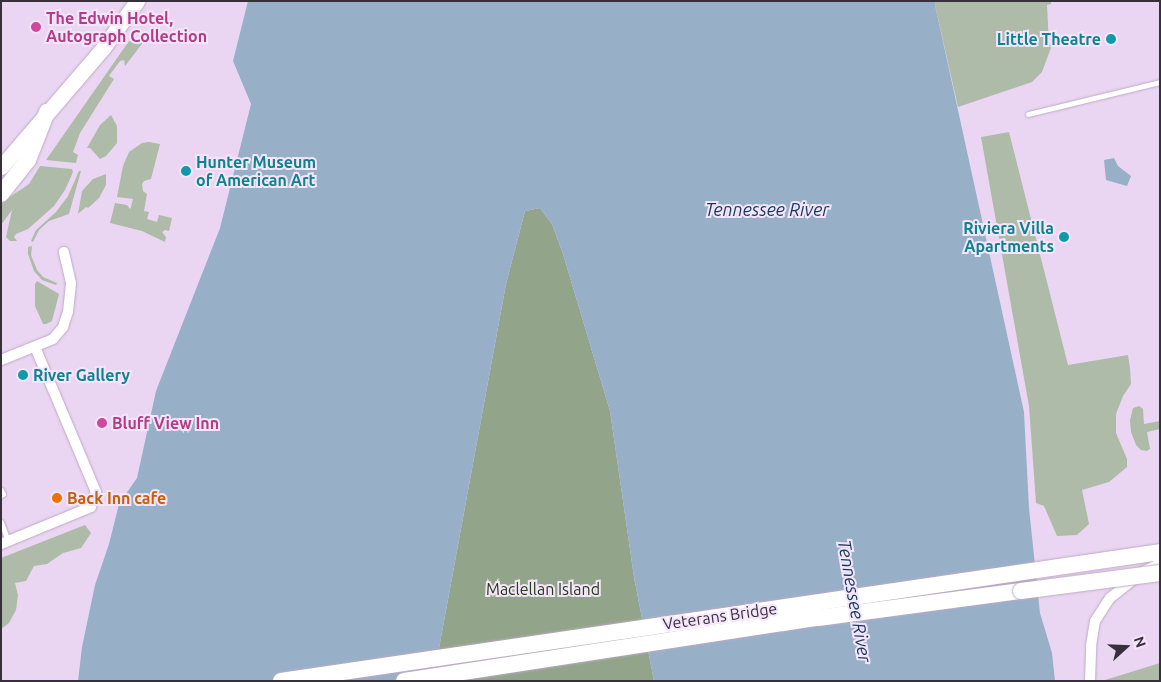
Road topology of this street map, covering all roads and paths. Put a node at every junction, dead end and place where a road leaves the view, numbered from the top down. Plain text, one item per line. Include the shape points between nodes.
1 (134, 5) edge
2 (1160, 82) edge
3 (47, 112) junction
4 (1028, 114) dead end
5 (3, 163) edge
6 (1, 194) edge
7 (64, 252) dead end
8 (35, 347) junction
9 (1, 360) edge
10 (1, 490) edge
11 (1, 495) edge
12 (1, 522) edge
13 (5, 543) edge
14 (1160, 552) edge
15 (1160, 564) edge
16 (1160, 573) edge
17 (281, 681) edge
18 (404, 681) edge
19 (1090, 681) edge

1 - 3 main road via 103,48
2 - 4 lane
3 - 5 main road
3 - 6 main road via 28,160
7 - 8 street via 71,283 68,312 53,339
8 - 9 street
8 - 13 street via 96,492 91,507
10 - 11 lane
12 - 13 lane
14 - 17 main road, Veterans Bridge
15 - 19 street via 1144,571 1110,598 1095,622
16 - 18 main road, Veterans Bridge, bridge via 818,618

